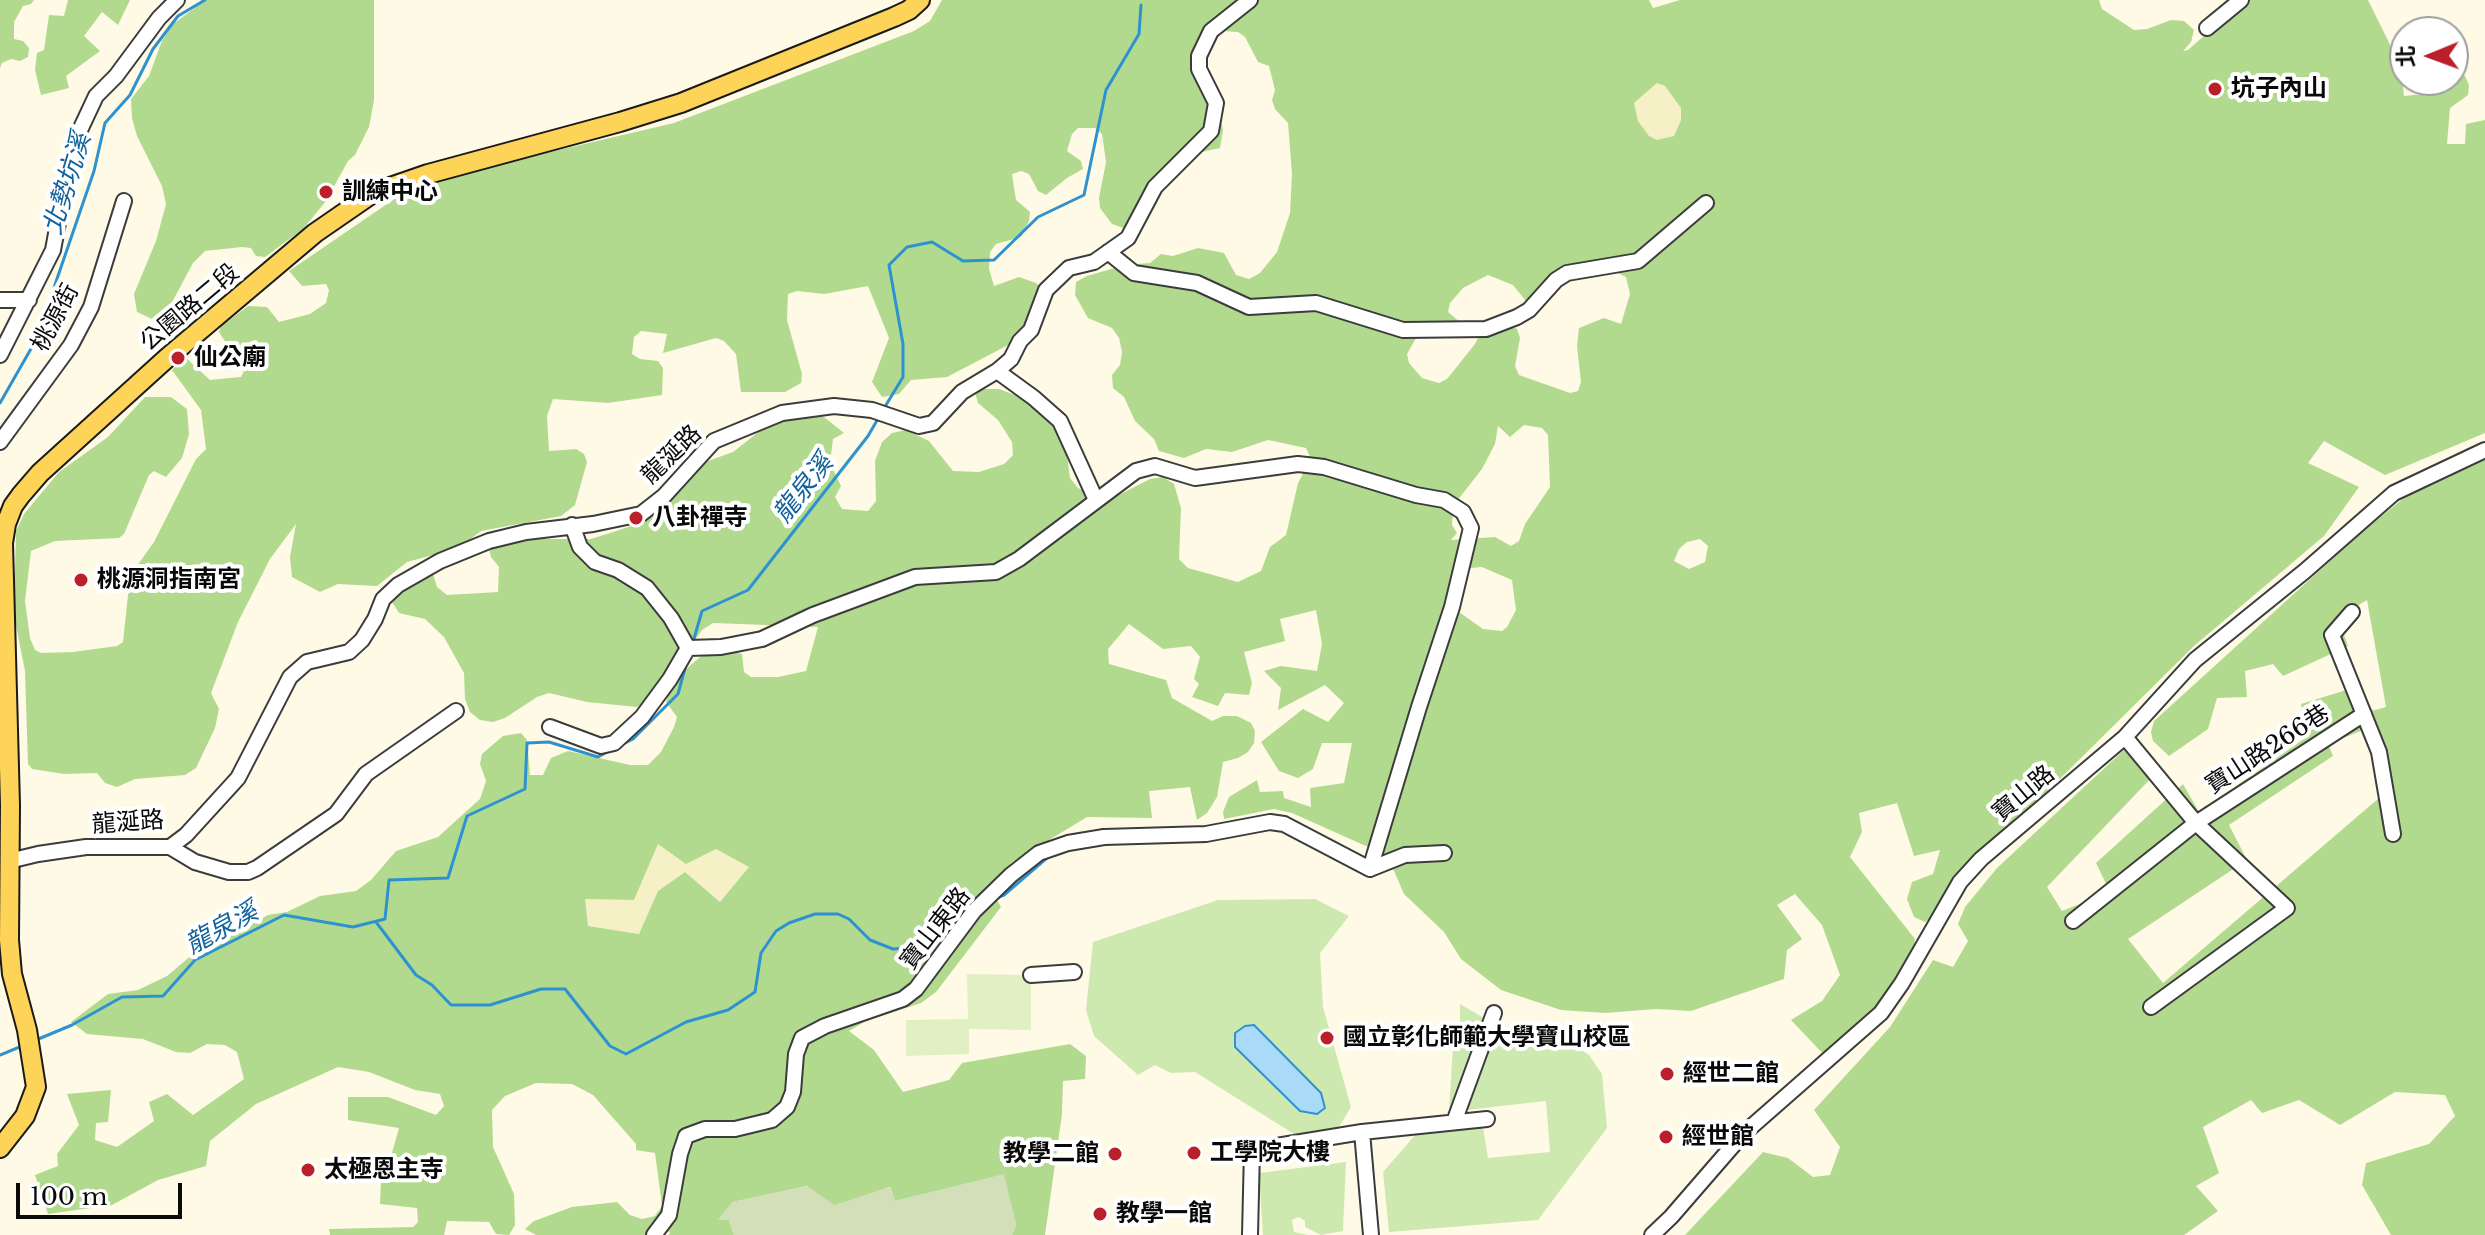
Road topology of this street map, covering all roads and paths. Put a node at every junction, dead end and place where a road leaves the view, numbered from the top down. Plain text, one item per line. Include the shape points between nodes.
1 (177, 0) edge
2 (920, 0) edge
3 (1250, 0) edge
4 (2241, 0) edge
5 (2207, 28) dead end
6 (124, 201) dead end
7 (1706, 203) dead end
8 (1108, 252) junction
9 (0, 300) edge
10 (29, 300) junction
11 (0, 355) edge
12 (997, 371) junction
13 (0, 442) edge
14 (2485, 450) edge
15 (1096, 500) junction
16 (572, 525) junction
17 (2352, 612) dead end
18 (688, 648) junction
19 (456, 711) dead end
20 (2364, 714) junction
21 (550, 727) dead end
22 (2125, 737) junction
23 (0, 777) edge
24 (10, 805) junction
25 (2196, 823) junction
26 (2393, 834) dead end
27 (170, 847) junction
28 (1444, 853) dead end
29 (9, 861) junction
30 (1370, 869) junction
31 (2073, 921) dead end
32 (1074, 972) dead end
33 (1031, 975) dead end
34 (2151, 1007) dead end
35 (1494, 1013) dead end
36 (1487, 1119) dead end
37 (1454, 1122) junction
38 (1362, 1132) junction
39 (0, 1148) edge
40 (654, 1235) edge
41 (1250, 1235) edge
42 (1371, 1235) edge
43 (1652, 1235) edge

1 - 10 street via 96,96 67,174 53,250
2 - 24 main road, 公園路二段 via 894,17 681,103 373,193 315,233 149,374 40,473 13,506 6,524
3 - 8 street, 龍涎路 via 1211,31 1199,56 1199,69 1216,103 1211,131 1155,187 1128,238
4 - 5 street
6 - 13 street, 桃源街 via 85,320
7 - 8 street via 1638,261 1567,273 1529,310 1486,329 1403,330 1316,303 1249,307 1197,283 1134,273
8 - 12 street, 龍涎路 via 1069,268 1046,290 1031,330
9 - 10 street
10 - 11 street
12 - 15 street via 1060,421
12 - 16 street, 龍涎路 via 962,392 933,423 919,426 872,410 834,406 782,413 714,441 641,514
14 - 22 street, 寶山路 via 2394,493 2195,660
15 - 18 street via 996,572 915,577 762,639
15 - 30 street via 1136,471 1155,466 1195,478 1298,464 1444,500 1463,512 1471,528 1452,607
16 - 18 street via 580,547 595,562 647,588
16 - 27 street, 龍涎路 via 489,541 398,585 349,652 307,662 290,677 238,778
17 - 20 street via 2332,635
18 - 21 street via 642,717 614,743 601,746
19 - 27 street via 366,774 336,814 257,868 229,872 195,862
20 - 25 street, 寶山路266巷
20 - 26 street via 2379,752
22 - 25 street, 寶山路266巷
22 - 43 street, 寶山路 via 1981,859 1960,882 1881,1013 1743,1134
23 - 24 street
24 - 29 main road, 公園路二段
25 - 31 street, 寶山路266巷
25 - 34 street, 寶山路266巷 via 2287,908
27 - 29 street, 龍涎路 via 86,847
28 - 30 street via 1405,855
29 - 39 main road, 公園路二段 via 12,974 36,1087 25,1116
30 - 40 street, 寶山東路 via 1284,824 1270,822 1206,834 1104,837 1039,853 974,911 916,989 903,999 802,1038 793,1092 787,1107 772,1120 686,1136 669,1215
32 - 33 street
35 - 37 street
36 - 37 street
37 - 38 street
38 - 41 street via 1252,1150
38 - 42 street

